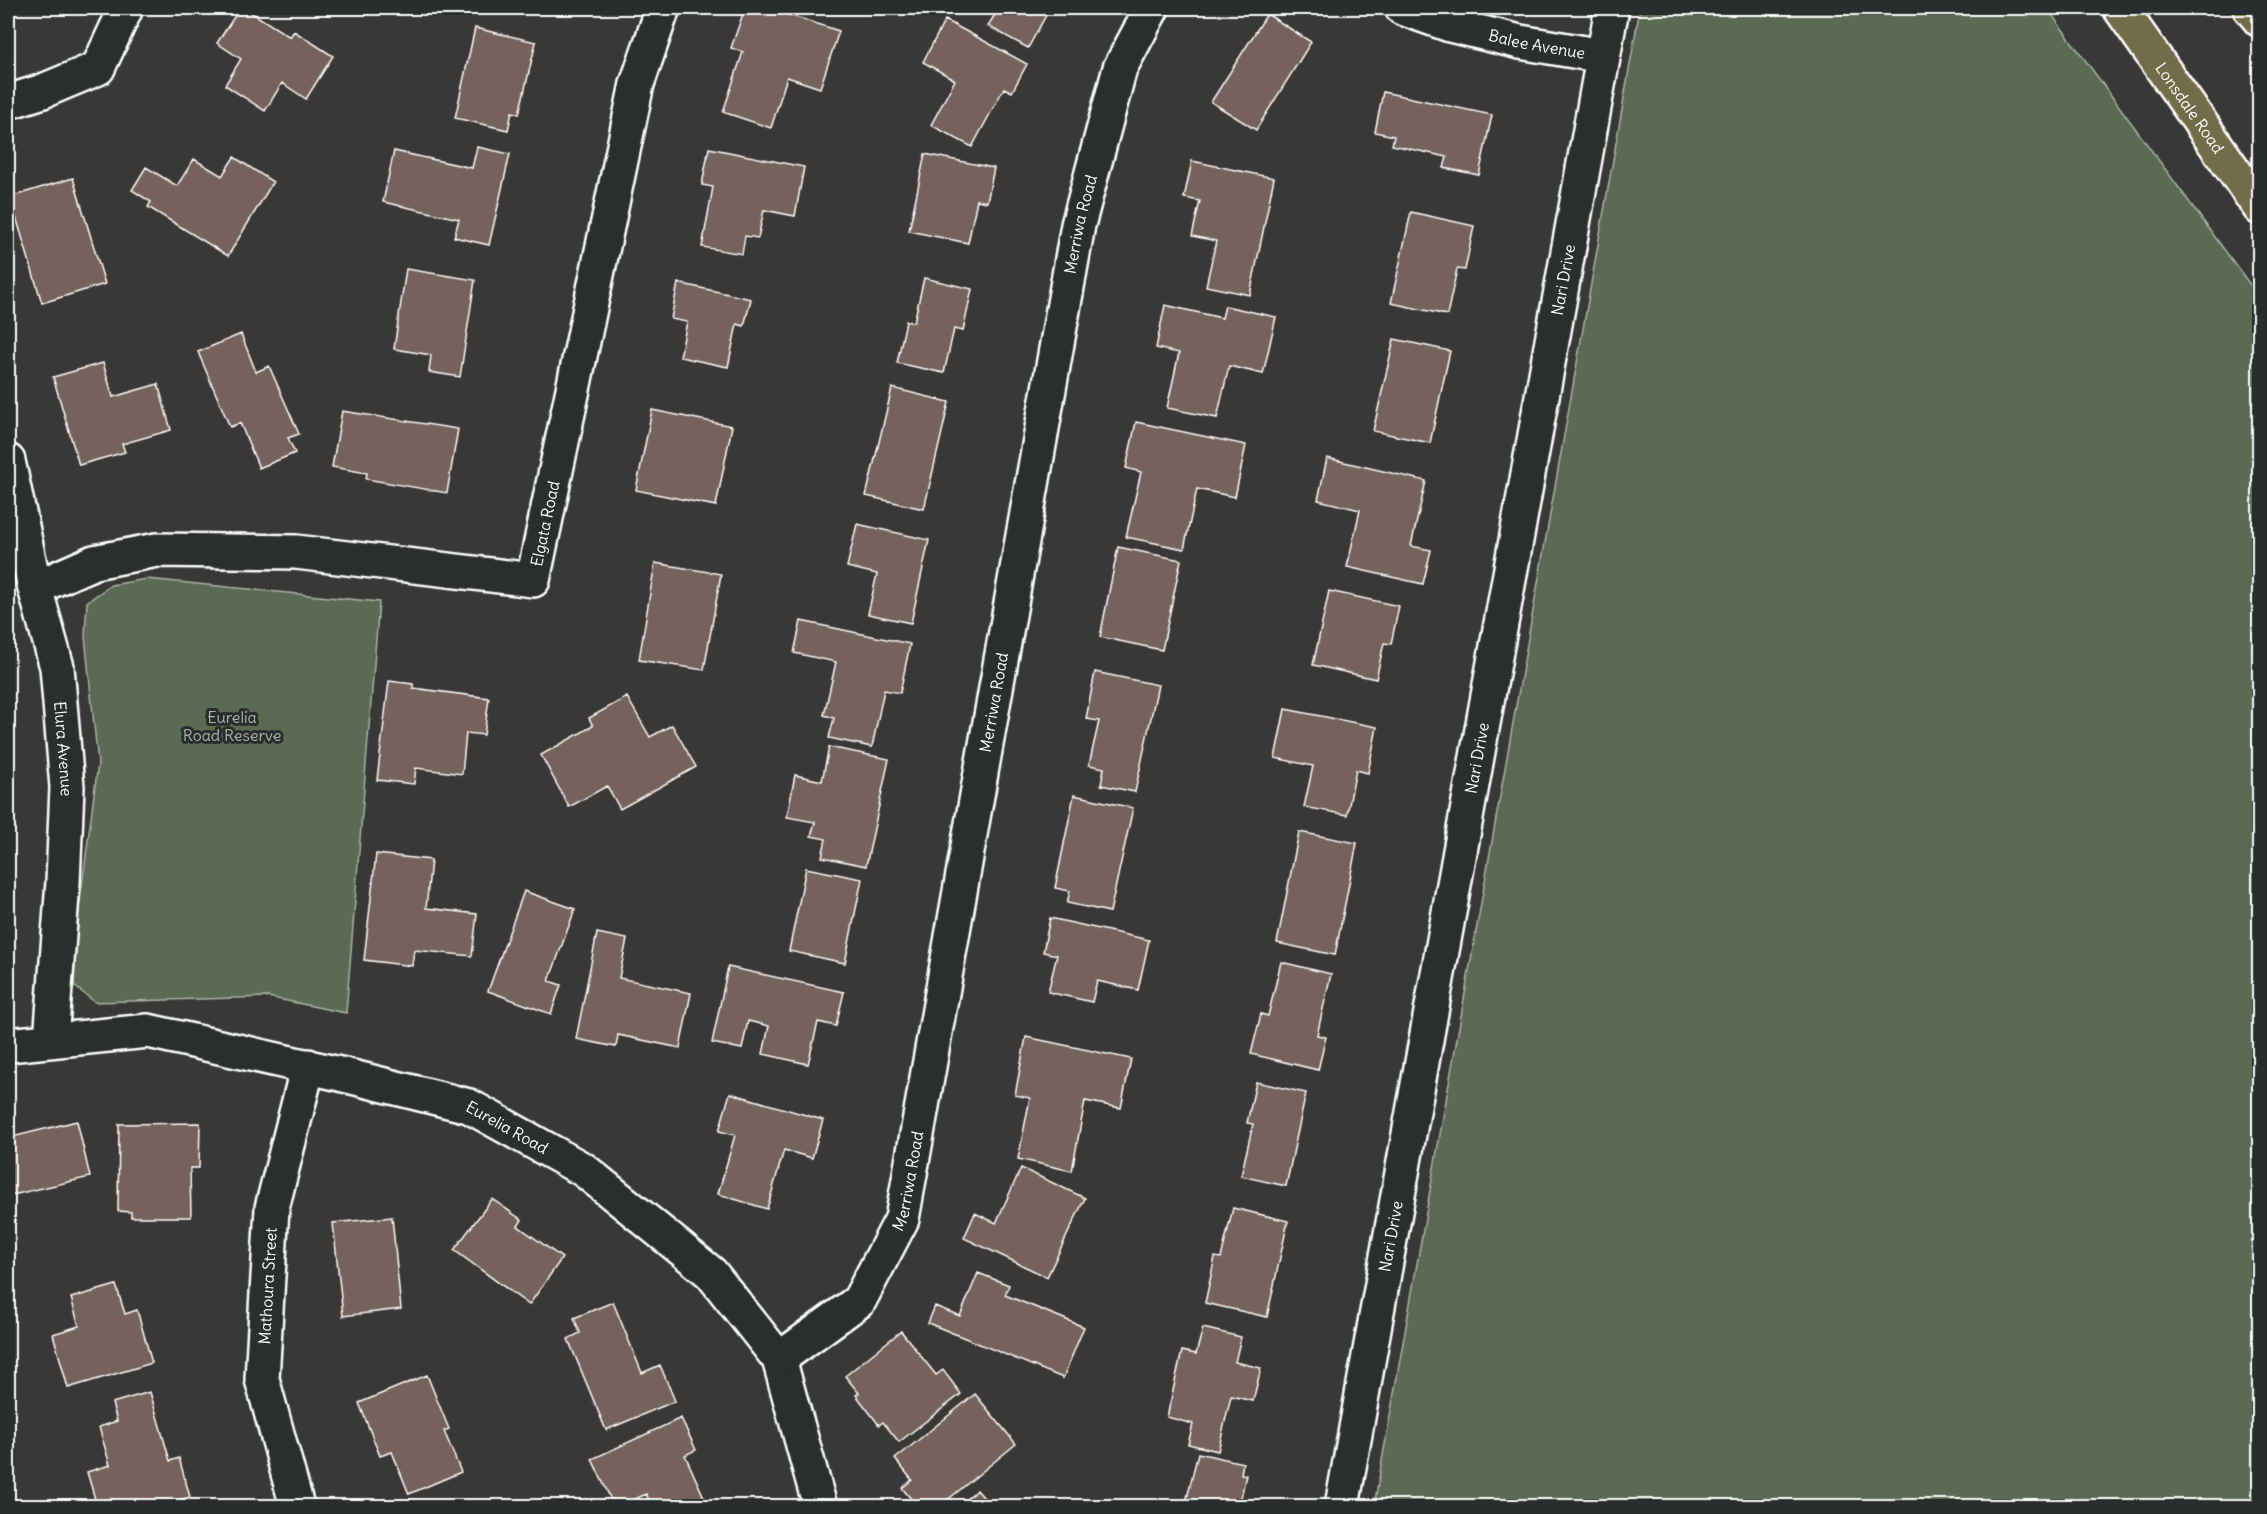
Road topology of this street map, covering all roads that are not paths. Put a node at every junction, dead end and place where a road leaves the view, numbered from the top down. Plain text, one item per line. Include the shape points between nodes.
1 (126, 8) edge
2 (663, 8) edge
3 (1152, 8) edge
4 (1402, 8) edge
5 (1612, 8) edge
6 (2120, 8) edge
7 (2250, 8) edge
8 (2259, 20) edge
9 (1603, 56) junction
10 (8, 102) edge
11 (2259, 208) edge
12 (8, 461) edge
13 (35, 588) junction
14 (51, 1041) junction
15 (8, 1045) edge
16 (308, 1066) junction
17 (779, 1359) junction
18 (297, 1506) edge
19 (820, 1506) edge
20 (1342, 1506) edge

1 - 10 street via 98,68
2 - 13 street, Elgata Road via 638,84 533,580 296,552 157,550 94,562
3 - 17 street, Merriwa Road via 1119,68 1078,225 902,1219 859,1301
4 - 9 street, Balee Avenue via 1521,42
5 - 9 street, Nari Drive
6 - 11 main road, Lonsdale Road
7 - 8 main road
9 - 20 street, Nari Drive
12 - 13 street, Elura Avenue
13 - 14 street, Elura Avenue via 57,667 67,787
14 - 15 street, Eurelia Road
14 - 16 street, Eurelia Road via 148,1031
16 - 17 street, Eurelia Road via 469,1106 585,1170 711,1273
16 - 18 street, Mathoura Street via 272,1208 262,1379
17 - 19 street, Eurelia Road

